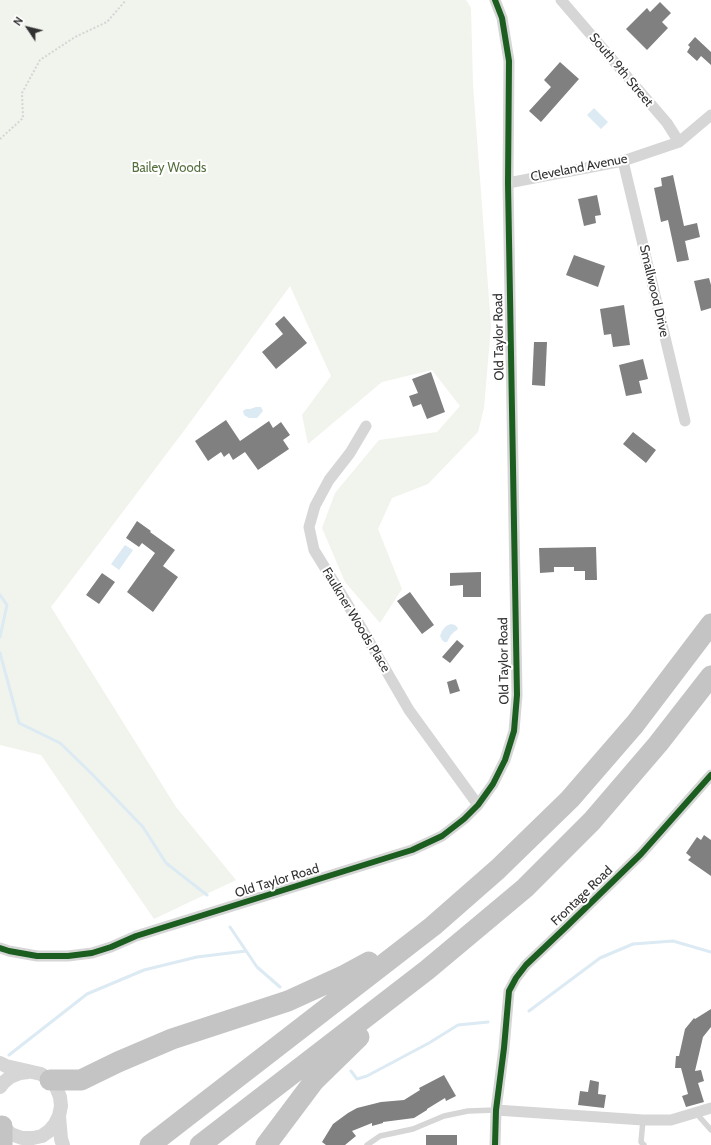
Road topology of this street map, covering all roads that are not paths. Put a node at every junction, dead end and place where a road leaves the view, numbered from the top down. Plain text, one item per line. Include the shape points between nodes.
1 (495, 0) edge
2 (561, 0) edge
3 (711, 115) edge
4 (679, 142) junction
5 (623, 161) junction
6 (508, 183) junction
7 (685, 421) dead end
8 (366, 426) dead end
9 (711, 624) edge
10 (711, 676) edge
11 (711, 775) edge
12 (478, 805) junction
13 (433, 926) junction
14 (0, 948) edge
15 (427, 970) junction
16 (0, 1063) edge
17 (31, 1072) junction
18 (50, 1080) junction
19 (0, 1088) edge
20 (711, 1108) edge
21 (496, 1110) junction
22 (696, 1113) junction
23 (59, 1116) junction
24 (643, 1120) junction
25 (711, 1130) edge
26 (1, 1132) edge
27 (33, 1138) junction
28 (46, 1145) edge
29 (63, 1145) edge
30 (150, 1145) edge
31 (200, 1145) edge
32 (266, 1145) edge
33 (367, 1145) edge
34 (495, 1145) edge
35 (644, 1145) edge

1 - 6 street, Old Taylor Road via 502,18 508,61
2 - 4 street, South 9th Street via 667,123
3 - 4 street, Cleveland Avenue
4 - 5 street, Cleveland Avenue
5 - 6 street, Cleveland Avenue
5 - 7 street, Smallwood Drive
6 - 12 street, Old Taylor Road via 517,695 514,731 505,760 493,784
8 - 12 street, Faulkner Woods Place via 350,453 329,480 316,506 309,527 314,550 409,710
9 - 13 highway via 636,724 570,799 498,869
10 - 15 highway via 658,744 592,821 525,888
11 - 21 street, Frontage Road via 641,854 526,965 516,978 509,991
12 - 14 street, Old Taylor Road via 442,836 412,850 136,936 111,947 68,956 37,956
13 - 18 highway via 345,976 288,1001 172,1039 81,1080
13 - 30 highway
15 - 31 highway
15 - 32 highway via 314,1080
16 - 17 street
17 - 18 street via 41,1074
17 - 19 street via 10,1076
18 - 23 street via 60,1097
20 - 22 street
21 - 24 street
21 - 33 lane via 468,1111 444,1116 413,1129 380,1136
21 - 34 street, Frontage Road
22 - 24 street via 671,1120
22 - 25 lane
23 - 27 street via 49,1131
23 - 29 street
24 - 35 lane via 641,1142
26 - 27 street via 22,1138
27 - 28 street

